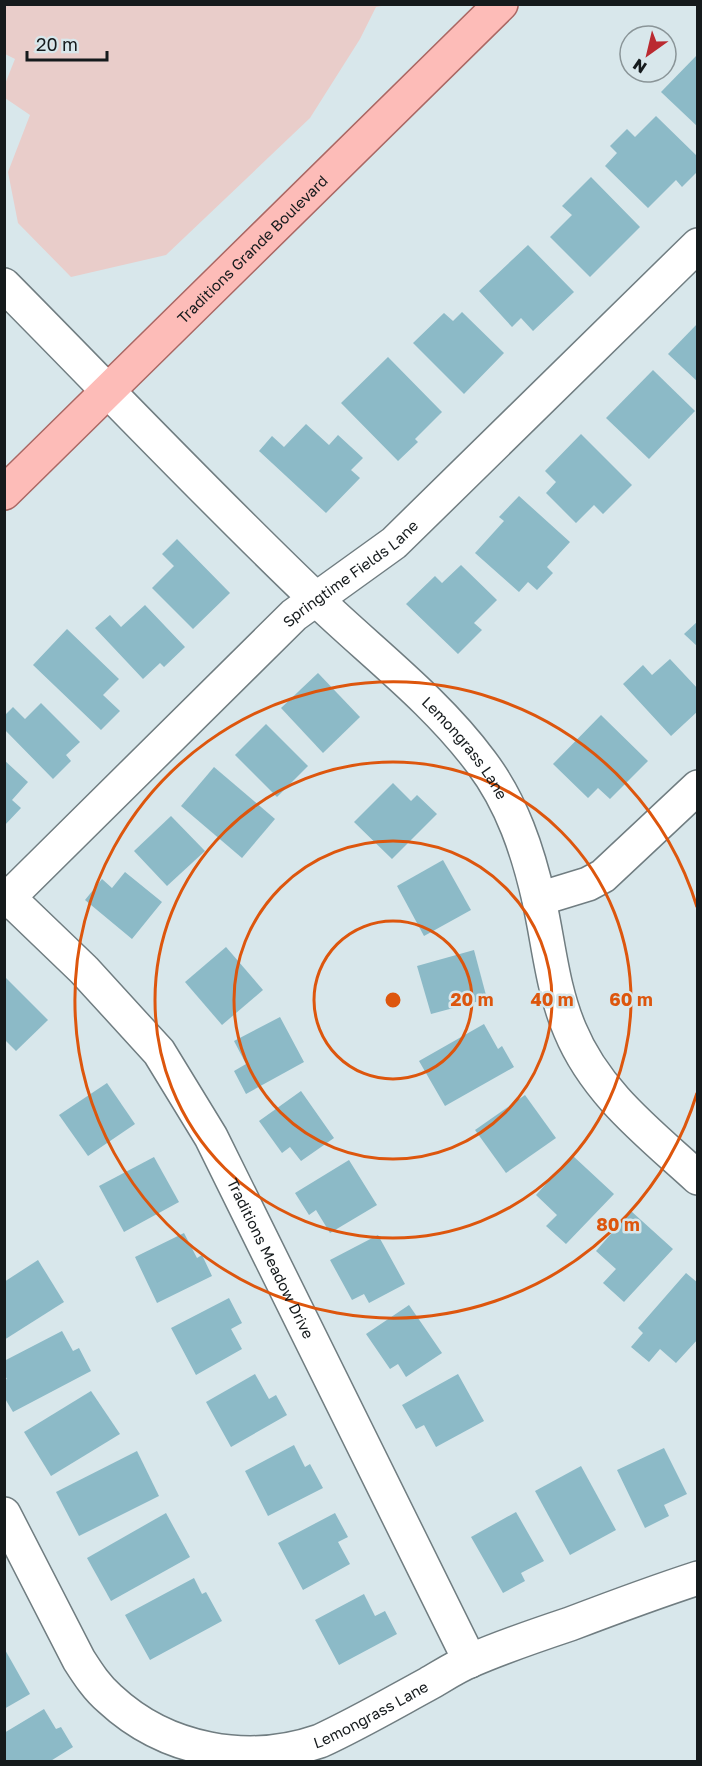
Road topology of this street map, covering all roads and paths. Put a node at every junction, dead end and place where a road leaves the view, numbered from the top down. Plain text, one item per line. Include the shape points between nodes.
1 (501, 4) edge
2 (698, 245) edge
3 (4, 285) edge
4 (109, 391) junction
5 (4, 493) edge
6 (316, 599) junction
7 (698, 787) edge
8 (539, 899) junction
9 (7, 900) edge
10 (698, 1178) edge
11 (4, 1514) edge
12 (698, 1578) edge
13 (470, 1661) junction

1 - 4 main road, Traditions Grande Boulevard
2 - 6 street, Springtime Fields Lane via 394,543
3 - 4 street, Lemongrass Lane
4 - 5 main road, Traditions Grande Boulevard
4 - 6 street, Lemongrass Lane
6 - 8 street, Lemongrass Lane via 436,710 481,762 512,812
6 - 9 street, Springtime Fields Lane via 294,615
7 - 8 street via 603,876
8 - 10 street, Lemongrass Lane via 560,1001 581,1052 612,1098
9 - 13 street, Traditions Meadow Drive via 84,970 159,1052 206,1127
11 - 13 street, Lemongrass Lane via 92,1680 127,1714 180,1743 223,1755 260,1755 295,1749 320,1740
12 - 13 street, Lemongrass Lane

